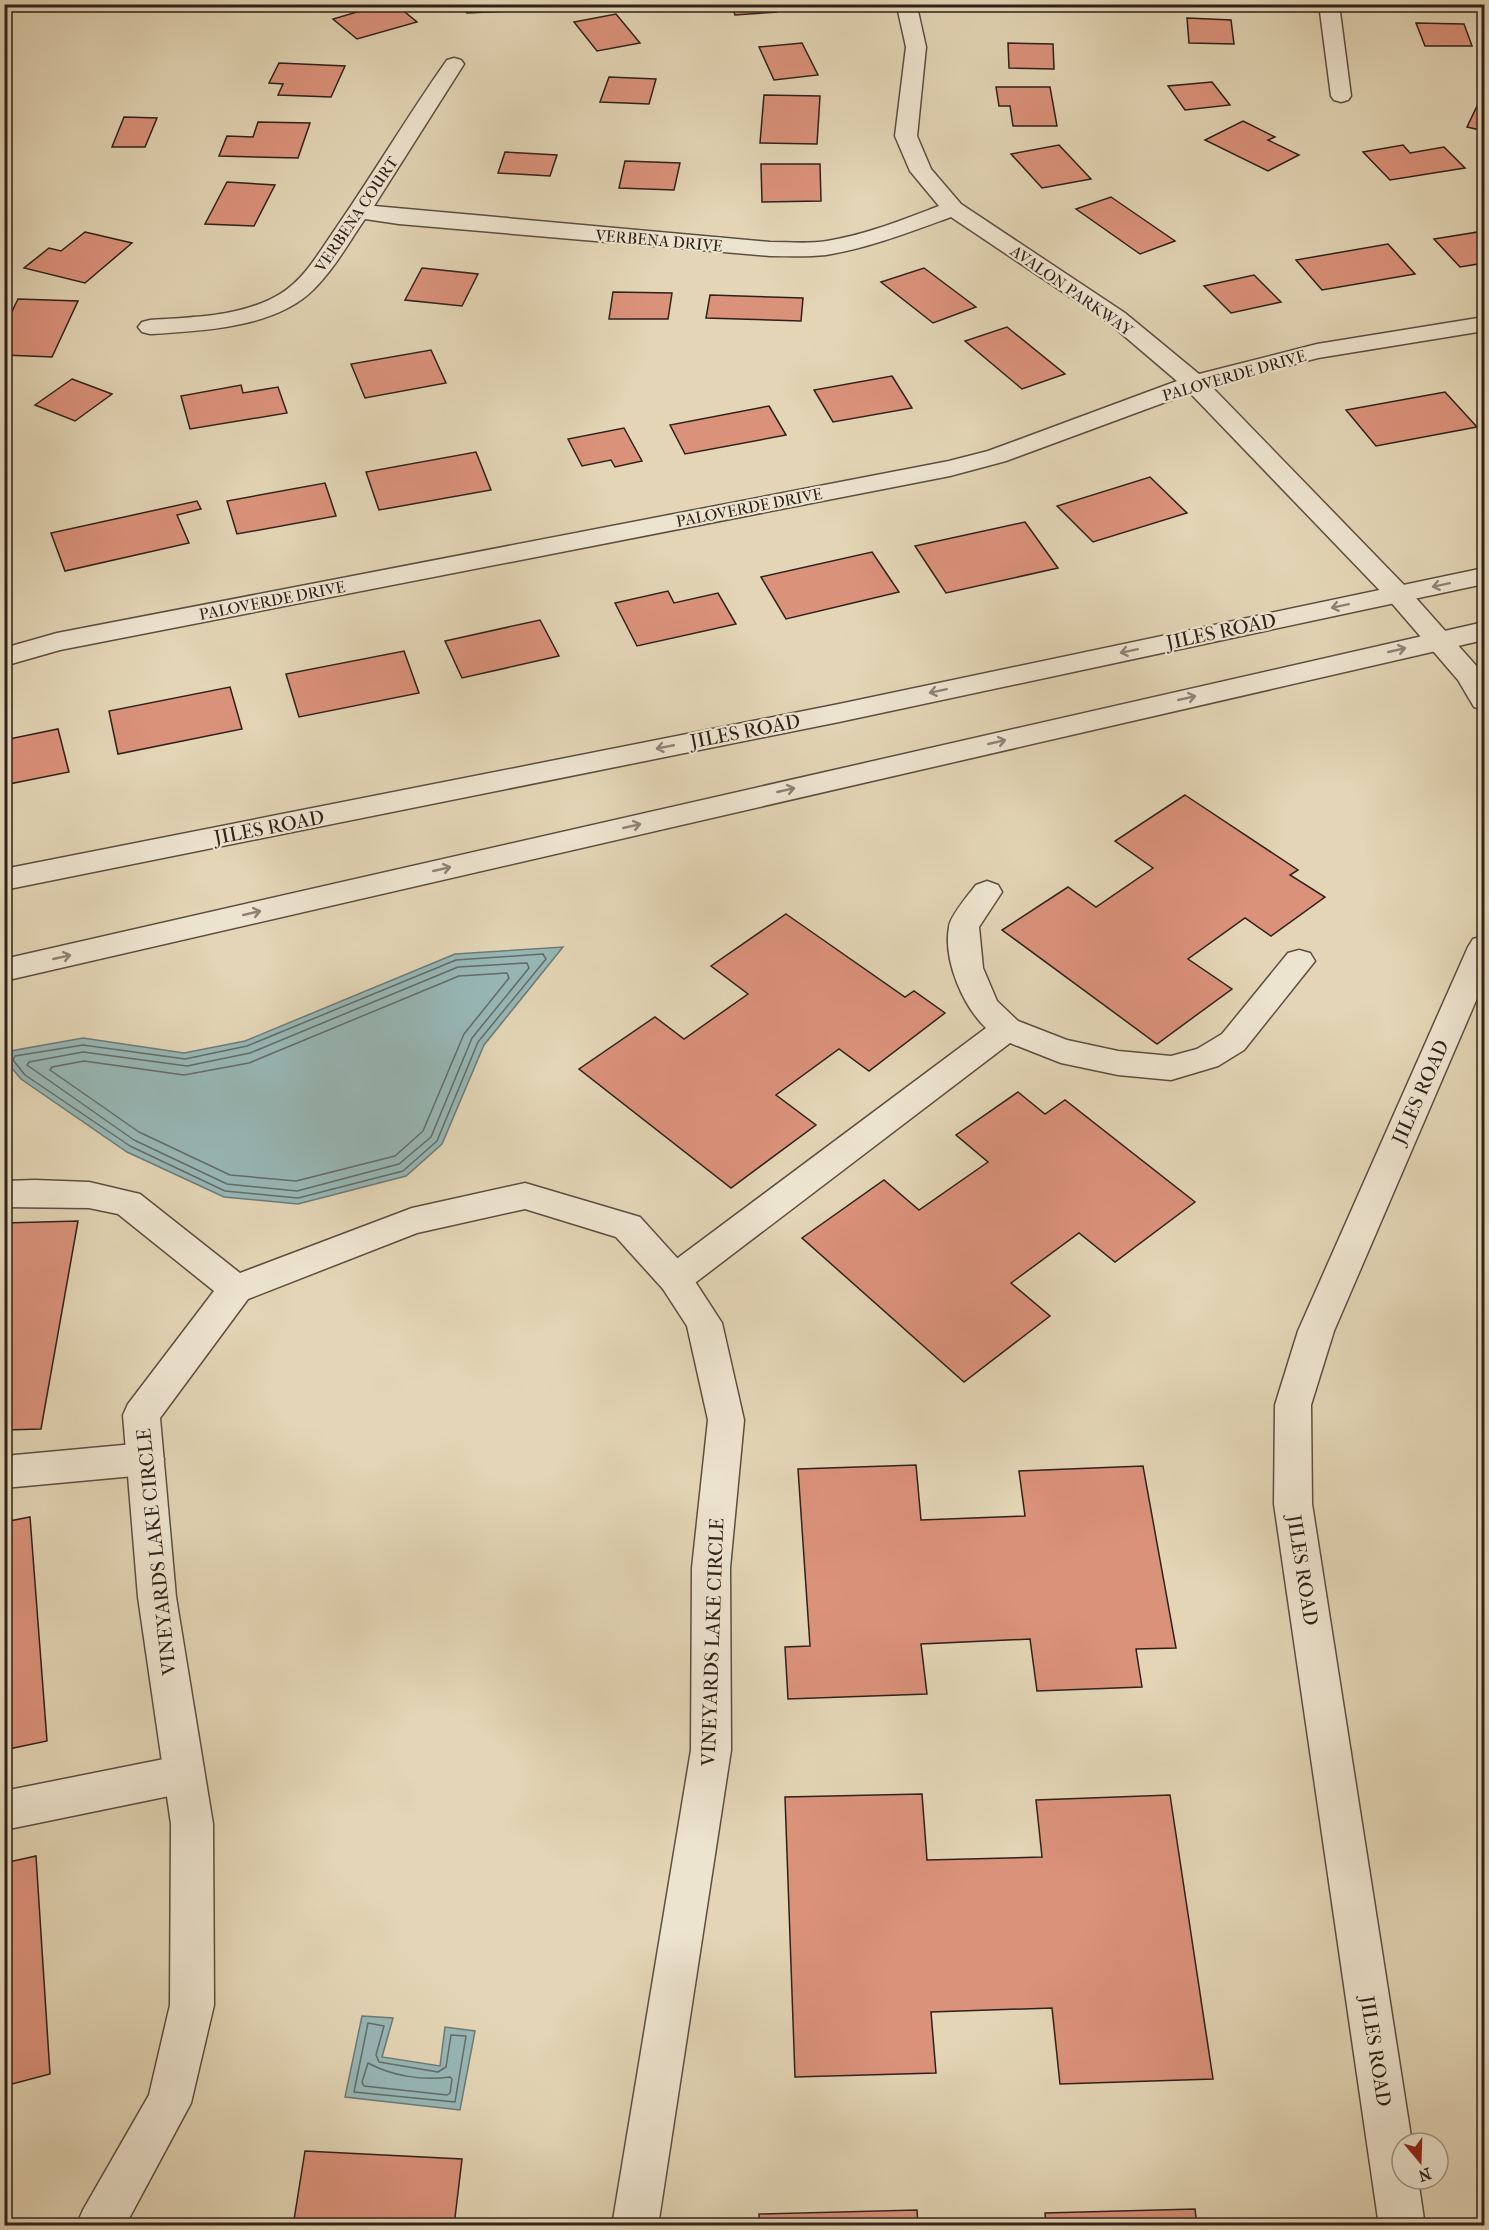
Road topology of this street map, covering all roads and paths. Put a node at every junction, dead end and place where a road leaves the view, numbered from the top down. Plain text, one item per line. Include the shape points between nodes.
1 (904, 4) edge
2 (1329, 4) edge
3 (454, 64) dead end
4 (1341, 96) dead end
5 (953, 209) junction
6 (360, 211) junction
7 (1485, 324) edge
8 (150, 327) dead end
9 (1194, 383) junction
10 (1485, 576) edge
11 (1398, 594) junction
12 (1485, 631) edge
13 (1440, 640) junction
14 (4, 657) edge
15 (1485, 701) edge
16 (4, 880) edge
17 (987, 892) dead end
18 (1485, 947) edge
19 (1299, 962) dead end
20 (4, 970) edge
21 (1007, 1029) junction
22 (4, 1194) edge
23 (675, 1279) junction
24 (236, 1289) junction
25 (145, 1459) junction
26 (4, 1472) edge
27 (184, 1774) junction
28 (4, 1811) edge
29 (99, 2226) edge
30 (636, 2226) edge
31 (1402, 2226) edge

1 - 5 street, AVALON PARKWAY via 916,46 906,136 921,171
2 - 4 street
3 - 6 street, VERBENA COURT
5 - 6 street, VERBENA DRIVE via 848,243 824,248 770,249
5 - 9 street, AVALON PARKWAY via 1117,318
6 - 8 street, VERBENA COURT via 312,279 288,299 260,310 208,321
7 - 9 street, PALOVERDE DRIVE via 1317,351
9 - 11 street, AVALON PARKWAY
9 - 14 street, PALOVERDE DRIVE via 997,456 951,468 57,642
10 -> 11 street, JILES ROAD
11 - 13 street, AVALON PARKWAY
11 -> 16 street, JILES ROAD via 839,713
12 - 13 street
13 - 15 street
20 -> 13 street
17 - 21 street via 964,926 967,968 984,1007
18 - 31 street, JILES ROAD via 1316,1331 1293,1405 1293,1504
19 - 21 street via 1233,1042 1207,1058 1171,1068 1118,1063 1060,1051
21 - 23 street
22 - 24 street via 89,1195 128,1203
23 - 24 street, VINEYARDS LAKE CIRCLE via 628,1227 525,1196 412,1221
23 - 30 street, VINEYARDS LAKE CIRCLE via 704,1323 726,1420 711,1568 711,1750
24 - 25 street, VINEYARDS LAKE CIRCLE via 141,1415
25 - 26 street
25 - 27 street, VINEYARDS LAKE CIRCLE via 157,1597
27 - 28 street
27 - 29 street, VINEYARDS LAKE CIRCLE via 192,1824 192,2005 170,2103

